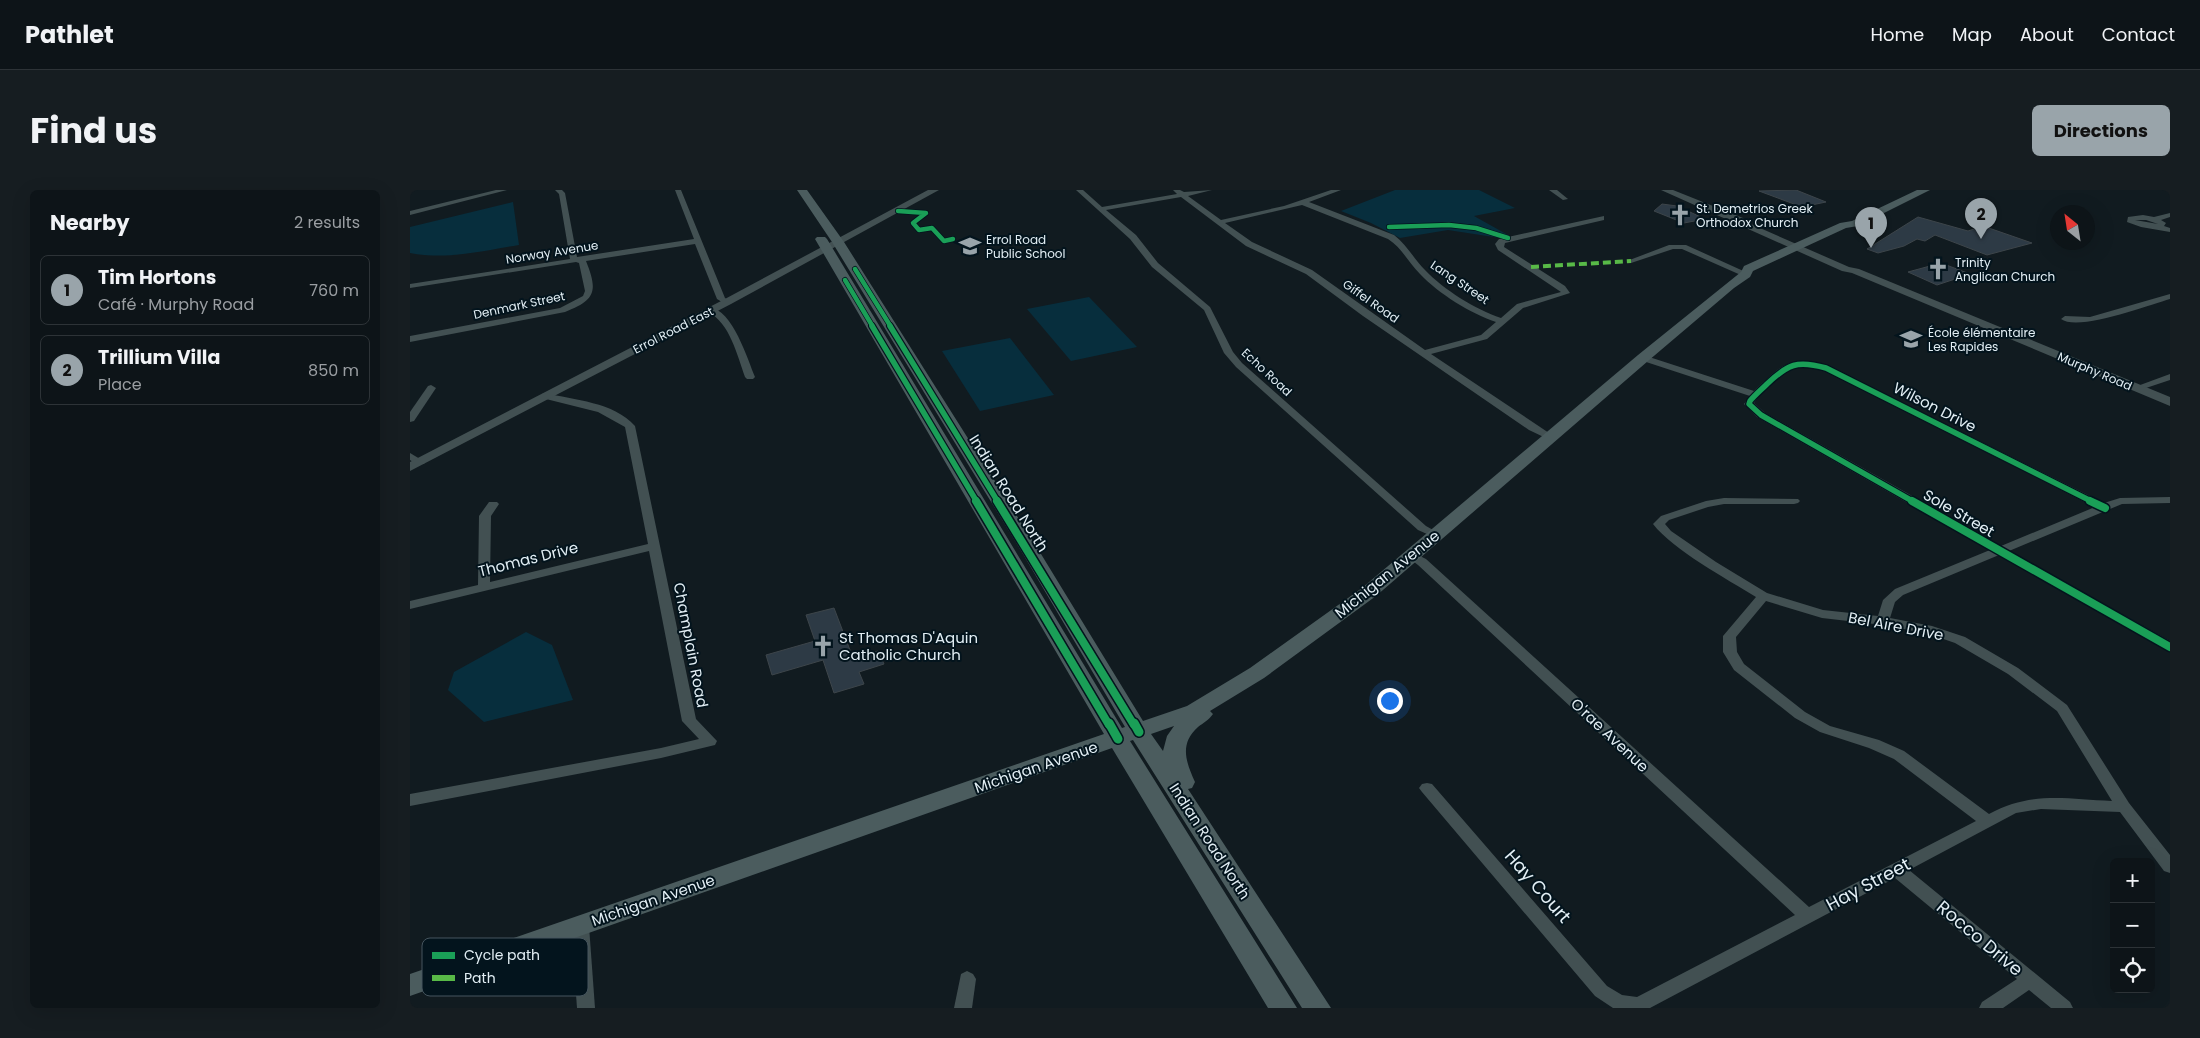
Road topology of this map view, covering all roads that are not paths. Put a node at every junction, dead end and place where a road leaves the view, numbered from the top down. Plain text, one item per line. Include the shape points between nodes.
1 (504, 190) edge
2 (558, 190) edge
3 (678, 190) edge
4 (789, 190) edge
5 (802, 190) edge
6 (936, 190) edge
7 (1079, 190) edge
8 (1209, 190) edge
9 (1338, 190) edge
10 (1552, 190) edge
11 (1665, 190) edge
12 (1925, 190) edge
13 (1179, 192) edge
14 (1565, 200) dead end
15 (1304, 203) junction
16 (799, 205) dead end
17 (1101, 209) junction
18 (410, 212) edge
19 (2170, 215) edge
20 (1601, 218) dead end
21 (2153, 220) junction
22 (1220, 222) junction
23 (2160, 227) junction
24 (813, 228) dead end
25 (2170, 230) edge
26 (697, 241) junction
27 (832, 245) junction
28 (1803, 248) junction
29 (576, 260) junction
30 (1631, 261) dead end
31 (1855, 271) joint
32 (1746, 274) junction
33 (410, 286) edge
34 (2170, 296) edge
35 (2159, 299) junction
36 (727, 302) junction
37 (2170, 303) edge
38 (710, 310) junction
39 (2064, 319) dead end
40 (1502, 321) junction
41 (410, 339) edge
42 (1425, 353) junction
43 (1643, 358) junction
44 (750, 377) dead end
45 (2170, 377) edge
46 (431, 388) dead end
47 (2138, 388) junction
48 (1757, 394) junction
49 (546, 396) junction
50 (2170, 402) edge
51 (410, 419) edge
52 (1550, 437) junction
53 (413, 462) edge
54 (2170, 500) edge
55 (1794, 501) dead end
56 (493, 504) dead end
57 (2105, 508) junction
58 (1436, 535) junction
59 (654, 546) junction
60 (2000, 552) junction
61 (1412, 556) junction
62 (484, 586) junction
63 (1764, 596) junction
64 (410, 605) edge
65 (1882, 621) junction
66 (2170, 647) edge
67 (1257, 672) junction
68 (1128, 735) junction
69 (1427, 788) dead end
70 (410, 800) edge
71 (2124, 807) junction
72 (1197, 819) junction
73 (1987, 821) junction
74 (2170, 867) edge
75 (1896, 869) junction
76 (1807, 916) junction
77 (580, 926) junction
78 (545, 938) edge
79 (581, 938) edge
80 (967, 978) dead end
81 (2030, 980) junction
82 (422, 981) edge
83 (410, 985) edge
84 (1623, 1005) joint
85 (963, 1008) edge
86 (1283, 1008) edge
87 (1317, 1008) edge
88 (1988, 1008) edge
89 (2064, 1008) edge

1 - 18 street
2 - 29 street via 562,193 573,258
3 - 26 street
4 - 16 main road
5 - 27 main road, Indian Road North
6 - 27 street, Errol Road East
7 - 17 street, Echo Road
8 - 13 street
9 - 15 street
10 - 14 street
11 - 28 street, Murphy Road
12 - 28 main road, Michigan Avenue via 1854,224 1854,227
13 - 17 street
13 - 22 street, Giffel Road
15 - 22 street
15 - 40 street, Lang Street via 1391,237 1432,281
17 - 58 street, Echo Road via 1133,237 1155,265 1207,309 1229,353 1239,365 1422,528
19 - 21 street
20 - 40 street via 1510,237 1500,242 1501,248 1566,293 1520,306
21 - 23 street via 2162,223
21 - 23 street via 2140,218 2131,219 2131,222
22 - 42 street, Giffel Road via 1261,251 1309,272
23 - 25 street
24 - 27 main road, Indian Road North
26 - 29 street, Norway Avenue
26 - 36 street via 721,299
27 - 36 street, Errol Road East
27 - 68 main road, Indian Road North
28 - 31 street, Murphy Road
28 - 32 main road, Michigan Avenue via 1759,273
29 - 33 street, Norway Avenue
29 - 41 street, Denmark Street via 583,262 589,291 588,297 575,305
30 - 32 street via 1672,247 1683,247
31 - 47 street, Murphy Road
32 - 43 main road, Michigan Avenue
34 - 35 street
35 - 37 street
35 - 39 street via 2090,320
36 - 38 street, Errol Road East
38 - 44 street via 716,312 734,336
38 - 49 street, Errol Road East
40 - 42 street via 1484,338
42 - 52 street, Giffel Road
43 - 48 street
43 - 52 main road, Michigan Avenue
45 - 47 street
46 - 51 street
47 - 50 street, Murphy Road
48 - 57 street, Wilson Drive via 1785,367 1803,363 1826,368
48 - 60 street, Sole Street via 1749,404 1760,416
49 - 53 street, Errol Road East
49 - 59 street, Champlain Road via 605,411 630,426
52 - 58 main road, Michigan Avenue
54 - 57 street via 2136,499 2120,501
55 - 63 street, Bel Aire Drive via 1733,500 1714,503 1665,518 1659,524 1712,565
56 - 62 street via 485,516
57 - 60 street
58 - 61 main road, Michigan Avenue
59 - 62 street, Thomas Drive
59 - 70 street, Champlain Road via 689,721 710,740
60 - 65 street via 1898,592 1889,600
60 - 66 street, Sole Street
61 - 67 main road, Michigan Avenue
61 - 76 street, O'rae Avenue
62 - 64 street, Thomas Drive
63 - 65 street, Bel Aire Drive via 1813,612
63 - 73 street via 1730,636 1732,656 1745,674 1812,723 1899,755
65 - 71 street, Bel Aire Drive via 1932,630 1960,640 2013,671 2062,708
67 - 68 main road, Michigan Avenue via 1194,711
67 - 72 main road via 1238,692 1191,722 1178,735 1173,758
68 - 72 main road, Indian Road North
68 - 77 main road, Michigan Avenue
68 - 86 main road, Indian Road North
69 - 84 street, Hay Court via 1601,991
71 - 73 street, Hay Street via 2041,803 2013,808
71 - 74 street, Bel Aire Drive
72 - 87 main road, Indian Road North
73 - 75 street, Hay Street
75 - 76 street, Hay Street
75 - 81 street, Rocco Drive
76 - 84 street, Hay Street via 1639,1005
77 - 78 main road, Michigan Avenue
77 - 79 street
80 - 85 street
81 - 88 street
81 - 89 street, Rocco Drive
82 - 83 main road, Michigan Avenue

